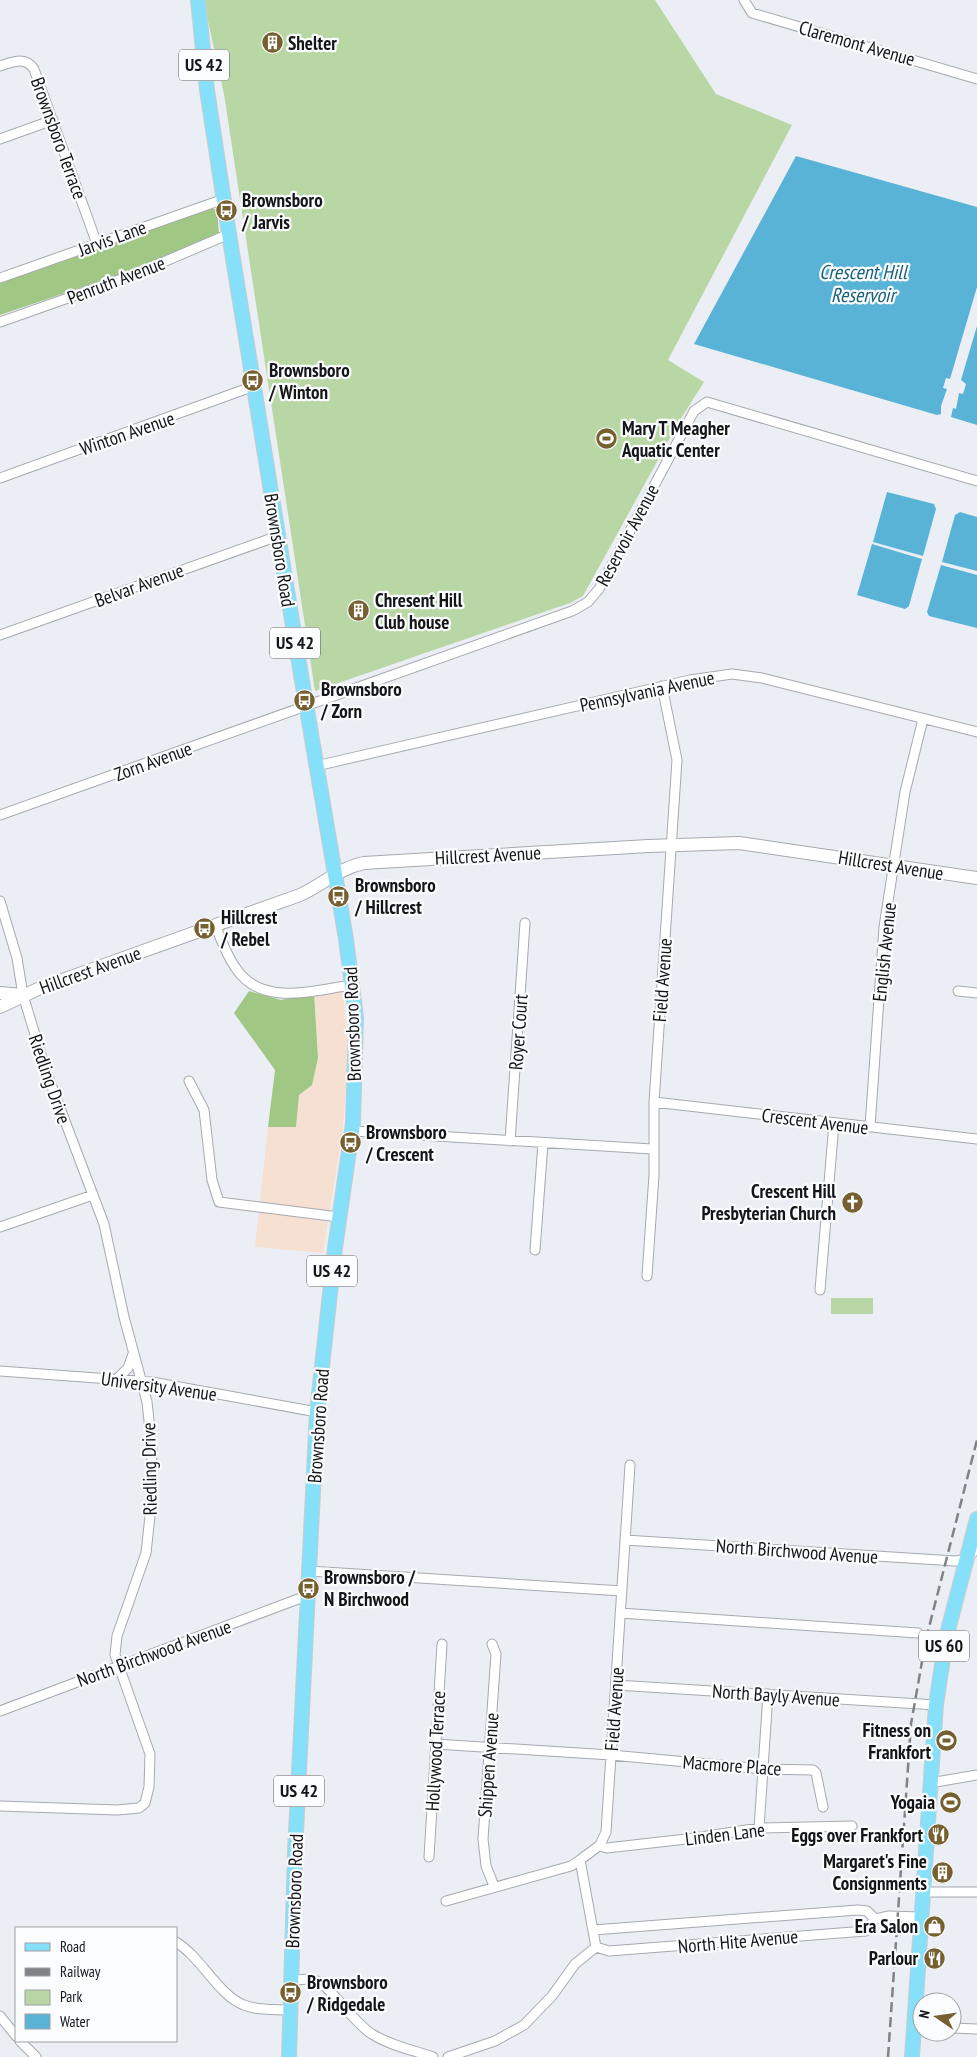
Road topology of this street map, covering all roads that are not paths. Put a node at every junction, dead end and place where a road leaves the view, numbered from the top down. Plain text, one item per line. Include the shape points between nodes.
1 (198, 0) edge
2 (744, 0) edge
3 (0, 66) edge
4 (977, 78) edge
5 (53, 120) junction
6 (0, 139) edge
7 (224, 199) junction
8 (229, 234) junction
9 (97, 244) junction
10 (0, 278) edge
11 (0, 322) edge
12 (254, 386) junction
13 (0, 478) edge
14 (977, 481) edge
15 (278, 536) junction
16 (0, 634) edge
17 (662, 686) junction
18 (306, 706) junction
19 (923, 719) junction
20 (977, 732) edge
21 (316, 766) junction
22 (0, 815) edge
23 (671, 845) junction
24 (894, 866) junction
25 (335, 874) junction
26 (977, 878) edge
27 (0, 901) edge
28 (525, 924) dead end
29 (215, 925) junction
30 (352, 985) junction
31 (958, 991) dead end
32 (0, 993) edge
33 (977, 993) edge
34 (23, 995) junction
35 (0, 1006) edge
36 (188, 1081) dead end
37 (654, 1102) junction
38 (834, 1123) junction
39 (870, 1127) junction
40 (352, 1131) junction
41 (977, 1139) edge
42 (510, 1141) junction
43 (543, 1143) junction
44 (652, 1149) junction
45 (93, 1195) junction
46 (339, 1218) junction
47 (0, 1227) edge
48 (535, 1250) dead end
49 (647, 1276) dead end
50 (820, 1290) dead end
51 (133, 1354) junction
52 (0, 1371) edge
53 (118, 1378) junction
54 (140, 1381) junction
55 (318, 1412) junction
56 (630, 1465) dead end
57 (977, 1519) edge
58 (625, 1540) junction
59 (972, 1554) edge
60 (309, 1571) junction
61 (622, 1591) junction
62 (308, 1598) junction
63 (620, 1613) junction
64 (918, 1633) dead end
65 (442, 1644) dead end
66 (492, 1644) dead end
67 (118, 1667) junction
68 (616, 1684) junction
69 (768, 1694) junction
70 (936, 1706) junction
71 (0, 1711) edge
72 (435, 1744) junction
73 (490, 1748) junction
74 (611, 1755) junction
75 (763, 1769) junction
76 (977, 1775) edge
77 (930, 1783) junction
78 (0, 1806) edge
79 (823, 1807) dead end
80 (852, 1826) dead end
81 (758, 1828) junction
82 (599, 1846) junction
83 (428, 1857) dead end
84 (580, 1860) junction
85 (494, 1886) junction
86 (923, 1892) junction
87 (977, 1892) edge
88 (446, 1901) dead end
89 (921, 1917) junction
90 (876, 1919) junction
91 (593, 1930) junction
92 (178, 1944) edge
93 (595, 1944) junction
94 (291, 1981) junction
95 (919, 1992) edge
96 (290, 2010) junction
97 (0, 2016) edge
98 (962, 2028) edge
99 (977, 2029) edge
100 (15, 2035) edge
101 (21, 2042) edge
102 (915, 2042) edge
103 (36, 2057) edge
104 (288, 2057) edge
105 (433, 2057) edge
106 (448, 2057) edge
107 (912, 2057) edge

1 - 7 main road, Brownsboro Road / US 42 via 207,90
2 - 4 street, Claremont Avenue via 752,13
3 - 5 street, Brownsboro Terrace via 15,61 30,63 40,81
5 - 6 street
5 - 9 street, Brownsboro Terrace
7 - 8 main road, Brownsboro Road / US 42
7 - 9 street, Jarvis Lane
8 - 11 street, Penruth Avenue via 133,275
8 - 12 main road, Brownsboro Road / US 42
9 - 10 street, Jarvis Lane
12 - 13 street, Winton Avenue
12 - 15 main road, Brownsboro Road / US 42
14 - 18 street, Reservoir Avenue via 707,402 694,411 599,589 588,602 572,611
15 - 16 street, Belvar Avenue
15 - 18 main road, Brownsboro Road / US 42
17 - 19 street, Pennsylvania Avenue via 713,675 749,676
17 - 21 street, Pennsylvania Avenue
17 - 23 street, Field Avenue via 677,760
18 - 21 main road, Brownsboro Road / US 42
18 - 22 street, Zorn Avenue
19 - 20 street, Pennsylvania Avenue
19 - 24 street, English Avenue via 905,792
21 - 25 main road, Brownsboro Road / US 42
23 - 24 main road, Hillcrest Avenue via 739,843
23 - 25 main road, Hillcrest Avenue via 364,863
23 - 37 street, Field Avenue
24 - 26 main road, Hillcrest Avenue
24 - 39 street, English Avenue via 881,951
25 - 29 main road, Hillcrest Avenue via 300,895
25 - 30 main road, Brownsboro Road / US 42
27 - 34 street via 17,958
28 - 42 street, Royer Court
29 - 30 street via 236,969 256,988 288,993
29 - 34 main road, Hillcrest Avenue
30 - 40 main road, Brownsboro Road / US 42 via 356,1037
31 - 33 street
32 - 34 main road
34 - 35 main road
34 - 45 street, Riedling Drive via 46,1071
36 - 46 street via 204,1110 212,1180 219,1202
37 - 38 street, Crescent Avenue
37 - 44 street, Field Avenue
38 - 39 street, Crescent Avenue
38 - 50 street
39 - 41 street, Crescent Avenue
40 - 42 street
40 - 46 main road, Brownsboro Road / US 42
42 - 43 street
43 - 44 street
43 - 48 street
44 - 49 street, Field Avenue via 654,1174
45 - 47 street
45 - 51 street, Riedling Drive via 104,1224
46 - 55 main road, Brownsboro Road / US 42
51 - 53 street via 128,1368
51 - 54 street, Riedling Drive
52 - 53 street, University Avenue
53 - 54 street, University Avenue
54 - 55 street, University Avenue
54 - 67 street, Riedling Drive via 147,1402 151,1434 152,1507 146,1554 117,1636 115,1655
55 - 60 main road, Brownsboro Road / US 42
56 - 58 street, Field Avenue
57 - 59 main road, US 60
58 - 59 street, North Birchwood Avenue via 955,1561
58 - 61 street, Field Avenue
59 - 70 main road, US 60 via 946,1638
60 - 61 street
60 - 62 main road, Brownsboro Road / US 42
61 - 63 street, Field Avenue
62 - 67 street, North Birchwood Avenue
62 - 94 main road, Brownsboro Road / US 42
63 - 64 street
63 - 68 street, Field Avenue
65 - 72 street, Hollywood Terrace
66 - 73 street, Shippen Avenue via 496,1654
67 - 71 street, North Birchwood Avenue
67 - 78 street, Riedling Drive via 150,1754 145,1803 139,1808 117,1810
68 - 69 street, North Bayly Avenue
68 - 74 street, Field Avenue
69 - 70 street, North Bayly Avenue
69 - 75 street
70 - 77 main road, US 60
72 - 73 street
72 - 83 street, Hollywood Terrace
73 - 74 street
73 - 85 street, Shippen Avenue via 483,1839 486,1866
74 - 75 street, Macmore Place
74 - 82 street, Field Avenue via 606,1832
75 - 79 street, Macmore Place via 813,1770
75 - 81 street
76 - 77 street
77 - 86 main road, US 60
80 - 81 street, Linden Lane
81 - 82 street, Linden Lane via 682,1840 607,1848
82 - 84 street
84 - 85 street via 571,1866
84 - 91 street
85 - 88 street
86 - 87 street
86 - 89 main road, US 60
89 - 90 street, North Hite Avenue
89 - 95 main road, US 60
90 - 91 street, North Hite Avenue via 866,1911 858,1910
90 - 93 street, North Hite Avenue via 866,1931 609,1952
91 - 93 street
92 - 96 street via 239,2003 254,2008
93 - 106 street via 524,2025 495,2041
94 - 96 main road, Brownsboro Road / US 42
94 - 105 street via 311,1979 321,1983 370,2033
96 - 104 main road, Brownsboro Road / US 42
97 - 100 street
98 - 99 street
101 - 103 street
102 - 107 main road, US 60

